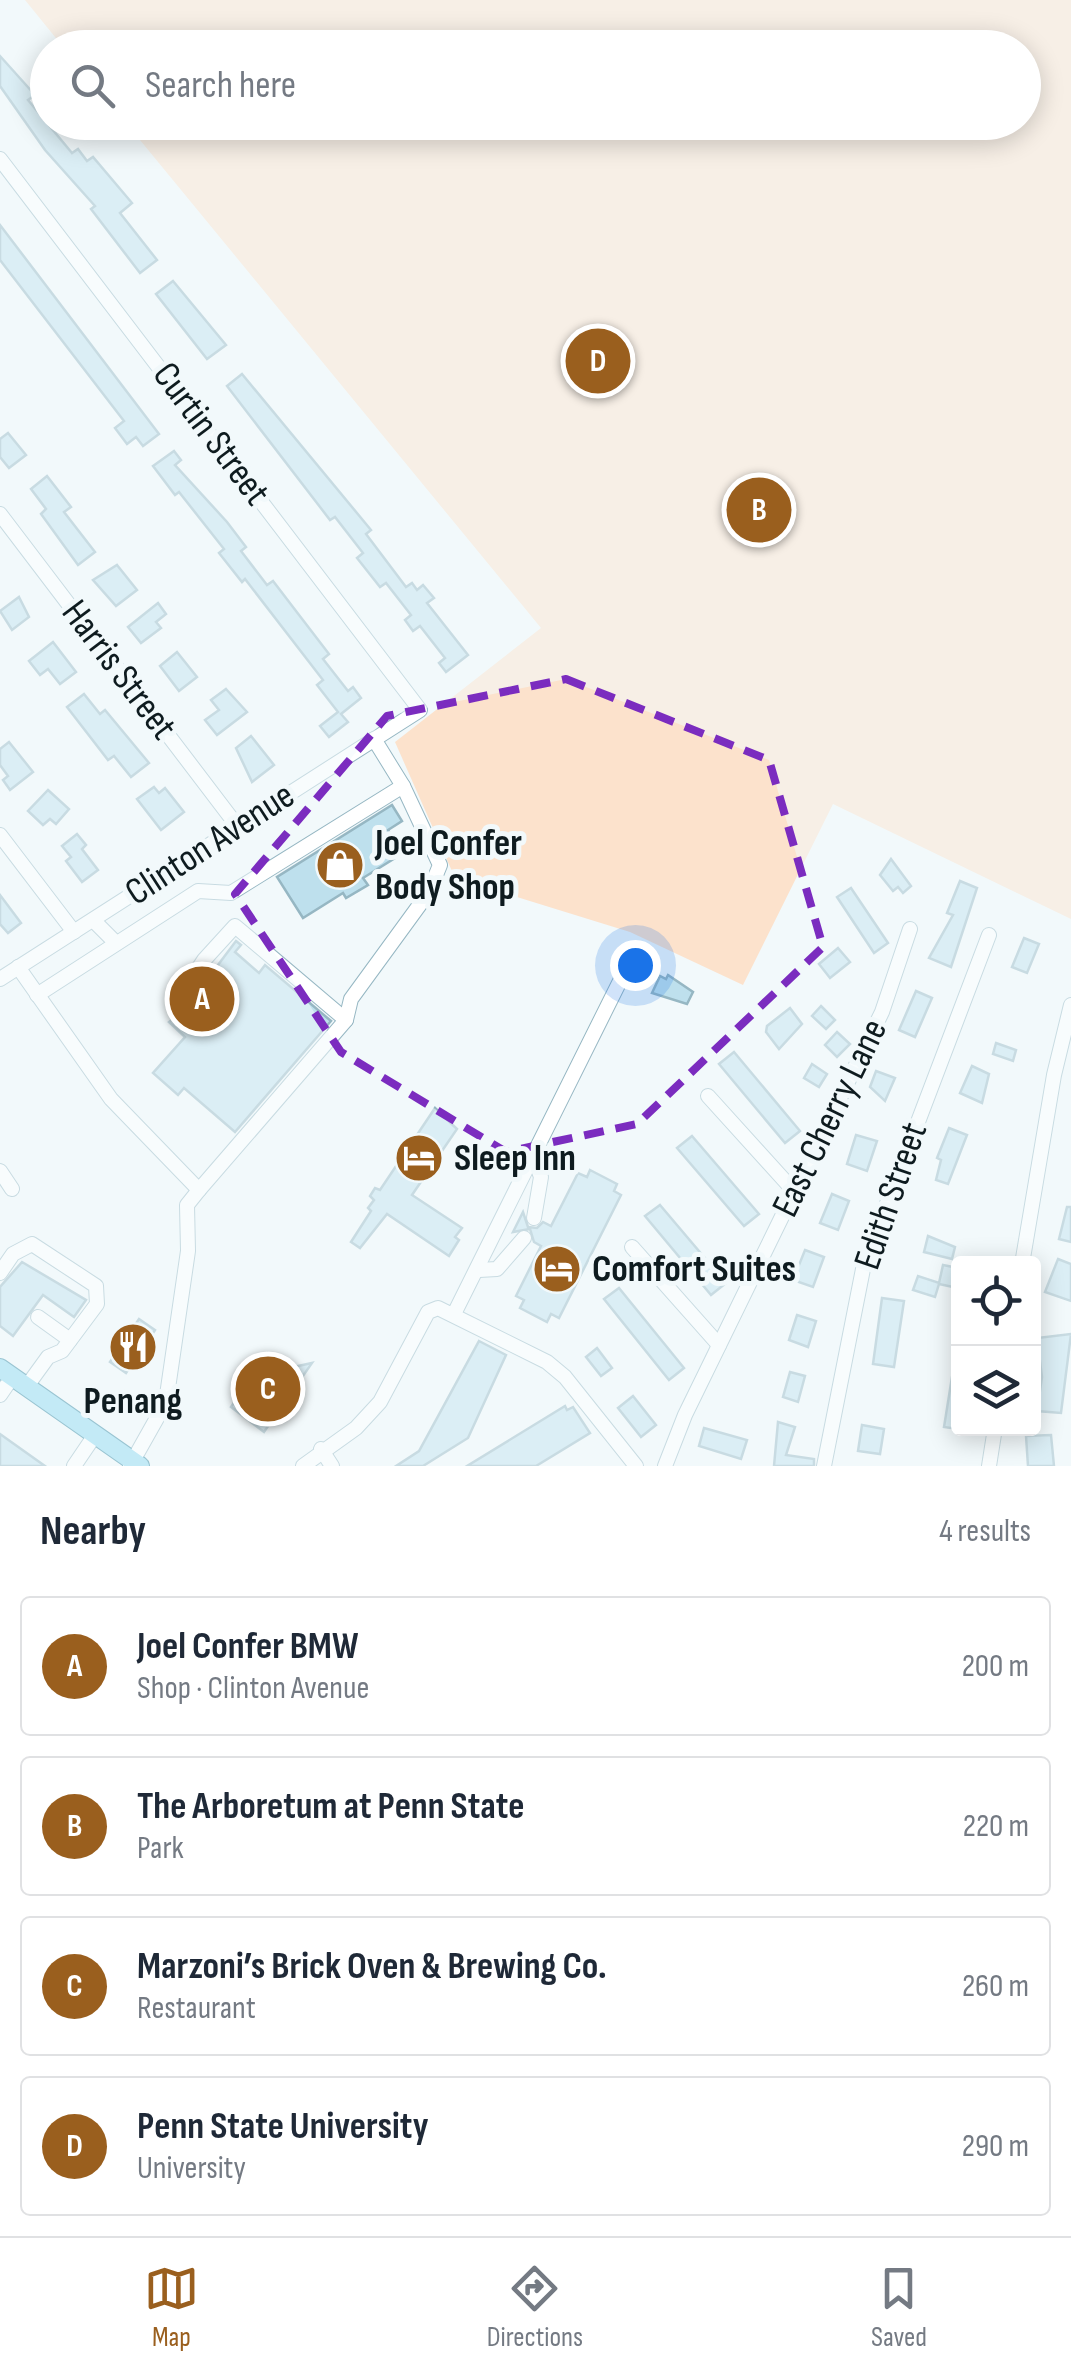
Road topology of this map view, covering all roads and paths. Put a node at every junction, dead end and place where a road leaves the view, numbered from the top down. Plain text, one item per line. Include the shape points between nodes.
1 (0, 159) edge
2 (0, 514) edge
3 (420, 710) joint
4 (374, 739) junction
5 (404, 786) junction
6 (238, 826) junction
7 (0, 835) edge
8 (93, 920) junction
9 (910, 929) dead end
10 (74, 932) junction
11 (989, 935) dead end
12 (116, 943) junction
13 (628, 965) dead end
14 (18, 967) junction
15 (0, 980) edge
16 (37, 994) junction
17 (175, 1004) dead end
18 (1071, 1005) edge
19 (346, 1020) junction
20 (708, 1096) dead end
21 (534, 1158) junction
22 (0, 1171) edge
23 (12, 1189) dead end
24 (199, 1190) junction
25 (794, 1191) junction
26 (534, 1218) dead end
27 (524, 1238) dead end
28 (632, 1246) dead end
29 (1023, 1256) edge
30 (479, 1270) junction
31 (0, 1273) edge
32 (454, 1314) junction
33 (38, 1317) dead end
34 (70, 1340) junction
35 (719, 1345) junction
36 (13, 1377) edge
37 (0, 1395) edge
38 (96, 1434) junction
39 (994, 1436) edge
40 (321, 1449) junction
41 (135, 1464) edge
42 (74, 1466) edge
43 (303, 1466) edge
44 (332, 1466) edge
45 (636, 1466) edge
46 (665, 1466) edge
47 (824, 1466) edge
48 (989, 1466) edge

1 - 3 street, Curtin Street
2 - 6 street, Harris Street
3 - 4 street, Clinton Avenue
4 - 5 street
4 - 6 street, Clinton Avenue
5 - 12 street via 231,893 198,891
5 - 19 street via 440,865 429,892 351,999
6 - 8 street, Clinton Avenue
7 - 10 street
8 - 10 street, Clinton Avenue
8 - 12 street
9 - 25 street, East Cherry Lane via 882,1012
10 - 14 street, Clinton Avenue
11 - 47 street, Edith Street via 864,1264
12 - 16 street
13 - 21 street
14 - 15 street, Clinton Avenue
14 - 16 street
16 - 24 street via 111,1099
17 - 19 street via 235,926
18 - 29 street
19 - 24 street
20 - 25 street
21 - 26 street via 541,1178
21 - 30 street
22 - 23 street
24 - 41 street via 186,1205 188,1251 166,1402
25 - 35 street, East Cherry Lane
27 - 30 street via 497,1269
28 - 35 street
30 - 32 street
31 - 34 street via 13,1254 32,1244 96,1286 97,1304
32 - 40 street via 428,1312 380,1402 356,1428
32 - 45 street via 556,1369
33 - 34 street
34 - 36 street
35 - 46 street, East Cherry Lane
36 - 37 street
36 - 38 main road
38 - 41 main road
38 - 42 street
39 - 48 street
40 - 43 street
40 - 44 street

